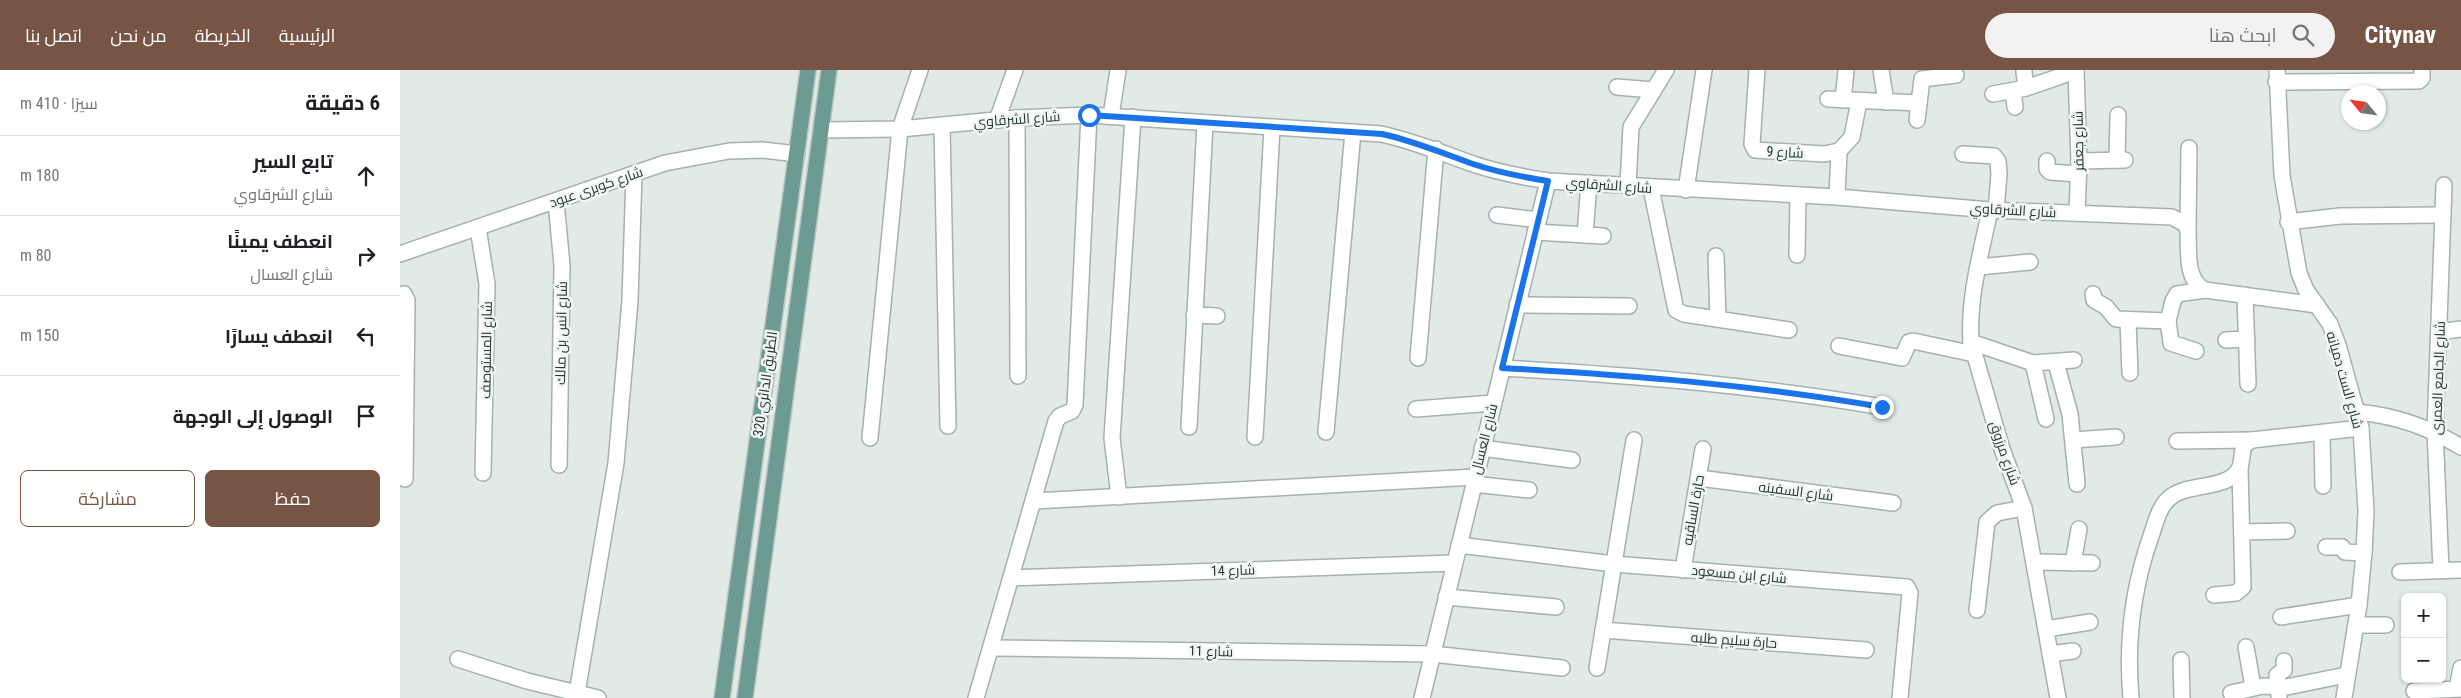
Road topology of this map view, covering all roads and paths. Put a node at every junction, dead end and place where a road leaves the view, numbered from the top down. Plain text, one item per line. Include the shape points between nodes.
1 (808, 70) edge
2 (829, 70) edge
3 (920, 70) edge
4 (1015, 70) edge
5 (1118, 70) edge
6 (1666, 70) edge
7 (1704, 70) edge
8 (1757, 70) edge
9 (1881, 70) edge
10 (2076, 70) edge
11 (2422, 70) edge
12 (1846, 71) edge
13 (2024, 72) dead end
14 (1956, 75) dead end
15 (2276, 76) edge
16 (1617, 87) dead end
17 (1653, 90) junction
18 (2020, 90) junction
19 (1994, 94) dead end
20 (1828, 99) dead end
21 (1843, 100) junction
22 (1859, 101) junction
23 (1886, 102) junction
24 (1918, 103) junction
25 (2015, 107) dead end
26 (1089, 115) junction
27 (1111, 116) junction
28 (2118, 116) dead end
29 (1017, 118) junction
30 (1134, 118) junction
31 (997, 120) junction
32 (1917, 120) dead end
33 (1205, 124) junction
34 (942, 125) junction
35 (1272, 128) junction
36 (900, 129) junction
37 (821, 130) junction
38 (1353, 132) junction
39 (2189, 148) dead end
40 (1436, 149) junction
41 (1839, 151) junction
42 (797, 154) junction
43 (1963, 154) dead end
44 (2047, 161) dead end
45 (2078, 168) junction
46 (634, 174) junction
47 (1548, 181) junction
48 (1589, 184) junction
49 (2444, 185) dead end
50 (1628, 186) junction
51 (1651, 188) junction
52 (1686, 190) junction
53 (1798, 195) junction
54 (1836, 197) junction
55 (556, 202) junction
56 (1993, 210) junction
57 (2076, 213) junction
58 (2443, 215) junction
59 (1497, 216) dead end
60 (2288, 222) junction
61 (1537, 226) junction
62 (478, 228) junction
63 (2188, 230) junction
64 (1585, 235) junction
65 (1603, 236) dead end
66 (400, 254) edge
67 (1796, 255) dead end
68 (1716, 256) dead end
69 (2030, 262) dead end
70 (1979, 267) junction
71 (2206, 290) junction
72 (2093, 294) dead end
73 (400, 295) edge
74 (2245, 295) junction
75 (1517, 305) junction
76 (2317, 305) junction
77 (1629, 306) dead end
78 (1194, 315) junction
79 (1217, 316) dead end
80 (1718, 319) junction
81 (2128, 321) junction
82 (2168, 321) junction
83 (2461, 329) edge
84 (1789, 330) dead end
85 (2439, 332) junction
86 (2246, 339) junction
87 (2226, 340) dead end
88 (1839, 346) dead end
89 (1973, 348) junction
90 (2196, 351) dead end
91 (1418, 358) dead end
92 (2074, 360) dead end
93 (2056, 363) junction
94 (2034, 364) junction
95 (1502, 368) junction
96 (2130, 373) dead end
97 (1018, 376) dead end
98 (2248, 384) dead end
99 (1493, 403) junction
100 (1882, 407) dead end
101 (1416, 409) dead end
102 (2358, 412) junction
103 (2046, 419) dead end
104 (948, 426) dead end
105 (1189, 426) dead end
106 (2360, 428) junction
107 (2436, 431) junction
108 (1326, 432) dead end
109 (2322, 432) junction
110 (1255, 437) dead end
111 (2116, 437) dead end
112 (870, 438) dead end
113 (1634, 440) dead end
114 (2074, 440) junction
115 (2252, 440) junction
116 (2177, 441) dead end
117 (2461, 447) edge
118 (1482, 448) junction
119 (1704, 449) dead end
120 (1572, 460) dead end
121 (559, 466) dead end
122 (2240, 468) junction
123 (483, 473) dead end
124 (1699, 478) junction
125 (405, 479) dead end
126 (1474, 480) junction
127 (2076, 484) dead end
128 (2322, 486) dead end
129 (1529, 490) dead end
130 (1119, 497) junction
131 (1034, 501) junction
132 (1892, 503) dead end
133 (2024, 508) junction
134 (2079, 529) dead end
135 (2287, 531) dead end
136 (2242, 532) junction
137 (1459, 545) junction
138 (2326, 547) dead end
139 (2364, 553) junction
140 (2035, 562) junction
141 (1454, 563) junction
142 (2073, 563) junction
143 (2092, 563) dead end
144 (1614, 564) junction
145 (1683, 570) junction
146 (2441, 570) junction
147 (2461, 570) edge
148 (2400, 572) dead end
149 (1011, 578) junction
150 (2214, 595) dead end
151 (1446, 597) junction
152 (2359, 605) junction
153 (1556, 607) dead end
154 (1977, 610) dead end
155 (2281, 617) dead end
156 (2090, 622) dead end
157 (2386, 624) dead end
158 (2356, 625) junction
159 (2046, 629) junction
160 (1603, 630) junction
161 (2246, 647) dead end
162 (991, 648) junction
163 (1866, 650) dead end
164 (2073, 651) dead end
165 (1432, 654) junction
166 (2050, 654) junction
167 (458, 659) dead end
168 (2181, 660) dead end
169 (2284, 662) dead end
170 (1562, 668) dead end
171 (1597, 668) dead end
172 (2461, 668) edge
173 (2346, 676) junction
174 (2253, 687) junction
175 (2459, 689) edge
176 (2414, 691) dead end
177 (577, 693) junction
178 (2231, 693) dead end
179 (2279, 693) edge
180 (598, 698) edge
181 (722, 698) edge
182 (745, 698) edge
183 (976, 698) edge
184 (1422, 698) edge
185 (1900, 698) edge
186 (2058, 698) edge
187 (2130, 698) edge
188 (2182, 698) edge
189 (2344, 698) edge

1 - 42 main road, الطريق الدائري 320
2 - 37 main road, الطريق الدائري 320
3 - 36 street
4 - 31 street
5 - 27 street
6 - 17 street
7 - 52 street
8 - 41 street, شارع 9 via 1752,144 1755,150 1824,154
9 - 23 street
10 - 18 street
10 - 45 street, شارع جعفر
11 - 15 street via 2419,81
12 - 21 street
13 - 18 street
14 - 24 street via 1922,79
15 - 60 street, شارع الست دميانه
16 - 17 street
17 - 50 street via 1631,128
18 - 19 street
18 - 25 street
20 - 21 street
21 - 22 street
22 - 23 street
22 - 41 street via 1852,137
23 - 24 street
24 - 32 street
26 - 27 street, شارع الشرقاوي
26 - 29 street, شارع الشرقاوي
26 - 131 street via 1075,405 1072,411 1056,421
27 - 30 street, شارع الشرقاوي
28 - 45 street via 2121,160
29 - 31 street, شارع الشرقاوي
29 - 97 street
30 - 33 street, شارع الشرقاوي
30 - 130 street via 1112,438
31 - 34 street, شارع الشرقاوي
33 - 35 street, شارع الشرقاوي
33 - 78 street
34 - 36 street, شارع الشرقاوي
34 - 104 street
35 - 38 street, شارع الشرقاوي
35 - 110 street
36 - 37 street, شارع الشرقاوي
36 - 112 street
37 - 182 main road, الطريق الدائري 320
38 - 40 street, شارع الشرقاوي via 1400,138
38 - 108 street
39 - 63 street
40 - 47 street, شارع الشرقاوي via 1473,164
40 - 91 street
41 - 54 street
42 - 46 street, شارع كوبرى عبود via 762,150 721,152 665,163
42 - 181 main road, الطريق الدائري 320
43 - 56 street, شارع مرزوق via 1994,156 1998,160
44 - 45 street via 2050,172
45 - 57 street, شارع جعفر
46 - 55 street, شارع كوبرى عبود
46 - 177 street via 630,301 616,462
47 - 48 street, شارع الشرقاوي
47 - 61 street, شارع العسال
48 - 50 street, شارع الشرقاوي
48 - 64 street
49 - 58 street, شارع الجامع العمرى
50 - 51 street, شارع الشرقاوي
51 - 52 street, شارع الشرقاوي
51 - 80 street via 1676,310
52 - 53 street, شارع الشرقاوي
53 - 54 street, شارع الشرقاوي
53 - 67 street
54 - 56 street, شارع الشرقاوي
55 - 62 street, شارع كوبرى عبود
55 - 121 street, شارع انس بن مالك via 562,265
56 - 57 street, شارع الشرقاوي
56 - 70 street, شارع مرزوق
57 - 63 street, شارع الشرقاوي via 2172,217 2179,219
58 - 60 street via 2365,215
58 - 85 street, شارع الجامع العمرى
59 - 61 street
60 - 76 street, شارع الست دميانه via 2299,273
61 - 64 street
61 - 75 street, شارع العسال
62 - 66 street, شارع كوبرى عبود
62 - 123 street, شارع المستوصف via 487,284
63 - 71 street via 2192,279
64 - 65 street
68 - 80 street
69 - 70 street
70 - 89 street, شارع مرزوق via 1970,323
71 - 74 street
71 - 82 street via 2177,294 2172,301
72 - 81 street via 2094,300 2106,307 2116,319
73 - 125 street via 404,294 408,300
74 - 76 street
74 - 86 street
75 - 77 street
75 - 95 street, شارع العسال
76 - 102 street, شارع الست دميانه via 2330,324
78 - 79 street
78 - 105 street
80 - 84 street
81 - 82 street
81 - 96 street
82 - 90 street via 2171,343
83 - 85 street
85 - 107 street, شارع الجامع العمرى
86 - 87 street
86 - 98 street
88 - 89 street via 1902,358 1909,342 1914,341
89 - 94 street
89 - 133 street, شارع مرزوق via 2002,449
92 - 93 street
93 - 94 street
93 - 114 street via 2065,388
94 - 103 street
95 - 99 street, شارع العسال
95 - 100 street via 1690,380 1801,393
99 - 101 street
99 - 118 street, شارع العسال
102 - 106 street, شارع الست دميانه
102 - 107 street via 2402,419
106 - 109 street
106 - 139 street, شارع الست دميانه via 2366,511
107 - 117 street
107 - 146 street, شارع الجامع العمرى
109 - 115 street
109 - 128 street
111 - 114 street
113 - 144 street
114 - 127 street
115 - 116 street
115 - 122 street via 2244,445
118 - 120 street
118 - 126 street, شارع العسال
119 - 124 street, حارة الساقيه
122 - 136 street
122 - 187 street via 2226,481 2173,495 2160,509 2141,569 2130,625
124 - 132 street, شارع السفينه
124 - 145 street, حارة الساقيه
126 - 129 street
126 - 130 street
126 - 137 street, شارع العسال
130 - 131 street
131 - 149 street
133 - 140 street, شارع مرزوق
133 - 154 street via 1997,513 1987,522
134 - 142 street
135 - 136 street
136 - 150 street via 2243,587 2236,593
137 - 141 street, شارع العسال
137 - 144 street, شارع ابن مسعود
138 - 139 street via 2339,546 2346,552
139 - 152 street, شارع الست دميانه
140 - 142 street
140 - 159 street, شارع مرزوق
141 - 149 street, شارع 14
141 - 151 street, شارع العسال
142 - 143 street
144 - 145 street, شارع ابن مسعود
144 - 160 street
145 - 185 street, شارع ابن مسعود via 1907,587 1910,593
146 - 147 street
146 - 148 street
149 - 162 street
151 - 153 street
151 - 165 street, شارع العسال
152 - 155 street
152 - 158 street, شارع الست دميانه
156 - 159 street
157 - 158 street
158 - 173 street, شارع الست دميانه
159 - 166 street, شارع مرزوق
160 - 163 street, حارة سليم طلبه
160 - 171 street
161 - 174 street
162 - 165 street, شارع 11
162 - 183 street
164 - 166 street
165 - 170 street, شارع 11
165 - 184 street, شارع العسال
166 - 186 street, شارع مرزوق
167 - 177 street
168 - 188 street
169 - 179 street via 2284,670 2278,674
172 - 175 street
173 - 179 street
173 - 189 street, شارع الست دميانه
174 - 178 street
174 - 179 street
175 - 176 street
177 - 180 street

